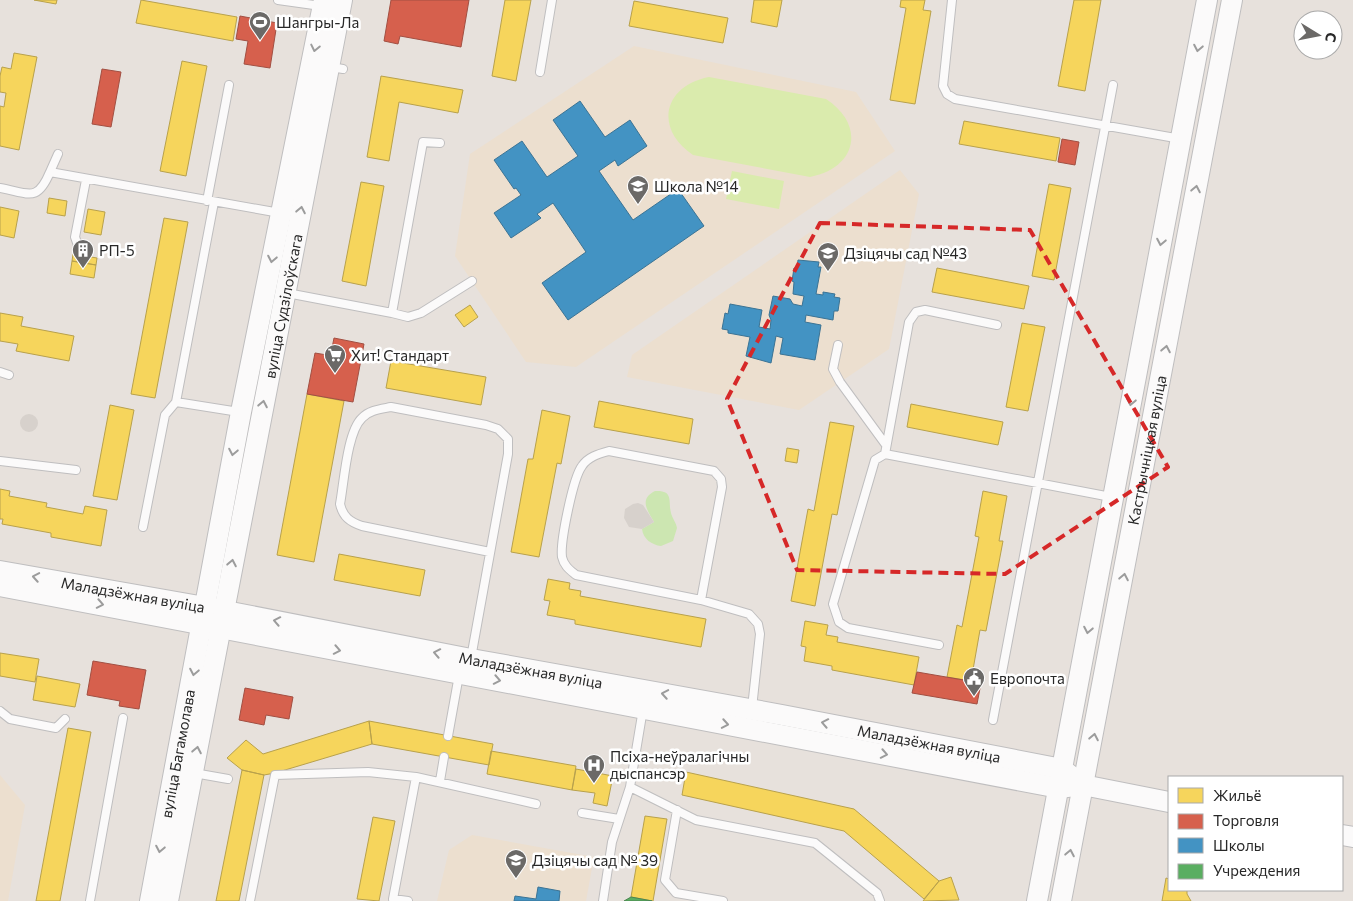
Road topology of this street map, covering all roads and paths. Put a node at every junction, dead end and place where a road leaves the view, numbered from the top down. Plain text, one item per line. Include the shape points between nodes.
1 (279, 0) edge
2 (552, 0) edge
3 (952, 0) edge
4 (1207, 0) edge
5 (1232, 0) edge
6 (330, 2) edge
7 (540, 72) dead end
8 (230, 85) dead end
9 (1113, 86) dead end
10 (1106, 125) junction
11 (1181, 139) junction
12 (440, 143) dead end
13 (58, 154) dead end
14 (50, 172) junction
15 (86, 180) junction
16 (0, 188) edge
17 (210, 202) junction
18 (281, 213) junction
19 (81, 254) dead end
20 (472, 281) dead end
21 (285, 292) junction
22 (392, 313) junction
23 (997, 325) dead end
24 (838, 345) dead end
25 (0, 372) edge
26 (9, 375) dead end
27 (176, 402) junction
28 (241, 412) junction
29 (886, 445) junction
30 (885, 454) junction
31 (0, 461) edge
32 (76, 470) dead end
33 (1036, 484) junction
34 (1113, 498) junction
35 (143, 527) dead end
36 (490, 552) junction
37 (0, 571) edge
38 (0, 586) edge
39 (700, 600) junction
40 (213, 618) junction
41 (939, 645) dead end
42 (465, 666) junction
43 (643, 709) junction
44 (752, 710) junction
45 (0, 711) edge
46 (123, 718) dead end
47 (65, 719) dead end
48 (992, 720) dead end
49 (448, 736) dead end
50 (444, 757) dead end
51 (1062, 769) junction
52 (192, 772) junction
53 (416, 777) junction
54 (228, 779) dead end
55 (440, 781) junction
56 (1084, 785) junction
57 (630, 787) junction
58 (1059, 788) junction
59 (1168, 802) edge
60 (536, 804) dead end
61 (677, 810) junction
62 (582, 813) dead end
63 (619, 819) junction
64 (90, 901) edge
65 (150, 901) edge
66 (168, 901) edge
67 (252, 901) edge
68 (408, 901) edge
69 (603, 901) edge
70 (723, 901) edge
71 (880, 901) edge
72 (1037, 901) edge
73 (1061, 901) edge

1 - 6 lane
2 - 7 lane
3 - 10 lane via 943,86 947,94 955,99
4 -> 11 main road, Кастрычніцкая вуліца
56 -> 5 main road, Кастрычніцкая вуліца
6 -> 18 main road, вуліца Судзілоўскага
21 -> 6 main road, вуліца Судзілоўскага via 336,68
8 - 17 lane
9 - 10 lane
10 - 11 lane
10 - 33 lane
11 -> 34 main road, Кастрычніцкая вуліца
12 - 22 lane via 423,142
13 - 14 lane
14 - 15 lane
14 - 16 lane via 42,190 34,194
15 - 17 lane
15 - 19 lane via 75,237
17 - 18 lane
17 - 27 lane
18 -> 28 main road, вуліца Судзілоўскага
20 - 22 lane via 421,313 408,317
21 - 22 lane
40 -> 21 main road, вуліца Судзілоўскага
23 - 29 lane via 925,310 916,312 909,322
24 - 29 lane via 833,368
25 - 26 lane
27 - 28 lane
27 - 35 lane via 165,415
28 -> 40 main road, вуліца Судзілоўскага
29 - 30 lane
30 - 33 lane
30 - 41 lane via 875,460 833,604 834,613 848,628
31 - 32 lane
33 - 34 lane
33 - 48 lane
34 -> 51 main road, Кастрычніцкая вуліца
36 - 36 lane via 350,522 340,504 354,429 363,417 391,407 486,424 498,429 508,439
36 - 42 lane
40 -> 37 main road, Маладзёжная вуліца
38 -> 40 main road, Маладзёжная вуліца
39 - 39 lane via 722,487 721,478 714,472 609,451 594,455 583,464 576,477 562,544 562,558 567,568 576,576
39 - 44 lane via 749,614 758,624 760,634
40 - 42 main road, Маладзёжная вуліца
52 -> 40 main road, вуліца Багамолава
40 -> 65 main road, вуліца Багамолава
42 -> 43 main road, Маладзёжная вуліца
44 -> 42 main road, Маладзёжная вуліца
42 - 49 lane
43 - 57 lane
43 -> 58 main road, Маладзёжная вуліца
51 -> 44 main road, Маладзёжная вуліца
45 - 47 lane via 10,719 56,728
46 - 64 lane
50 - 55 lane
51 - 56 main road
51 - 58 main road, Кастрычніцкая вуліца
52 - 54 lane
52 - 66 main road, вуліца Багамолава
53 - 55 lane
53 - 67 lane via 368,772 275,775
53 - 68 lane via 393,899
55 - 60 lane via 500,798
56 - 58 main road, Маладзёжная вуліца
56 - 59 main road
73 -> 56 main road, Кастрычніцкая вуліца
57 - 61 lane
57 - 63 lane
58 - 72 main road, Кастрычніцкая вуліца
61 - 70 lane via 665,880 676,893
61 - 71 lane via 696,820 815,843 877,893
62 - 63 lane
63 - 69 lane

